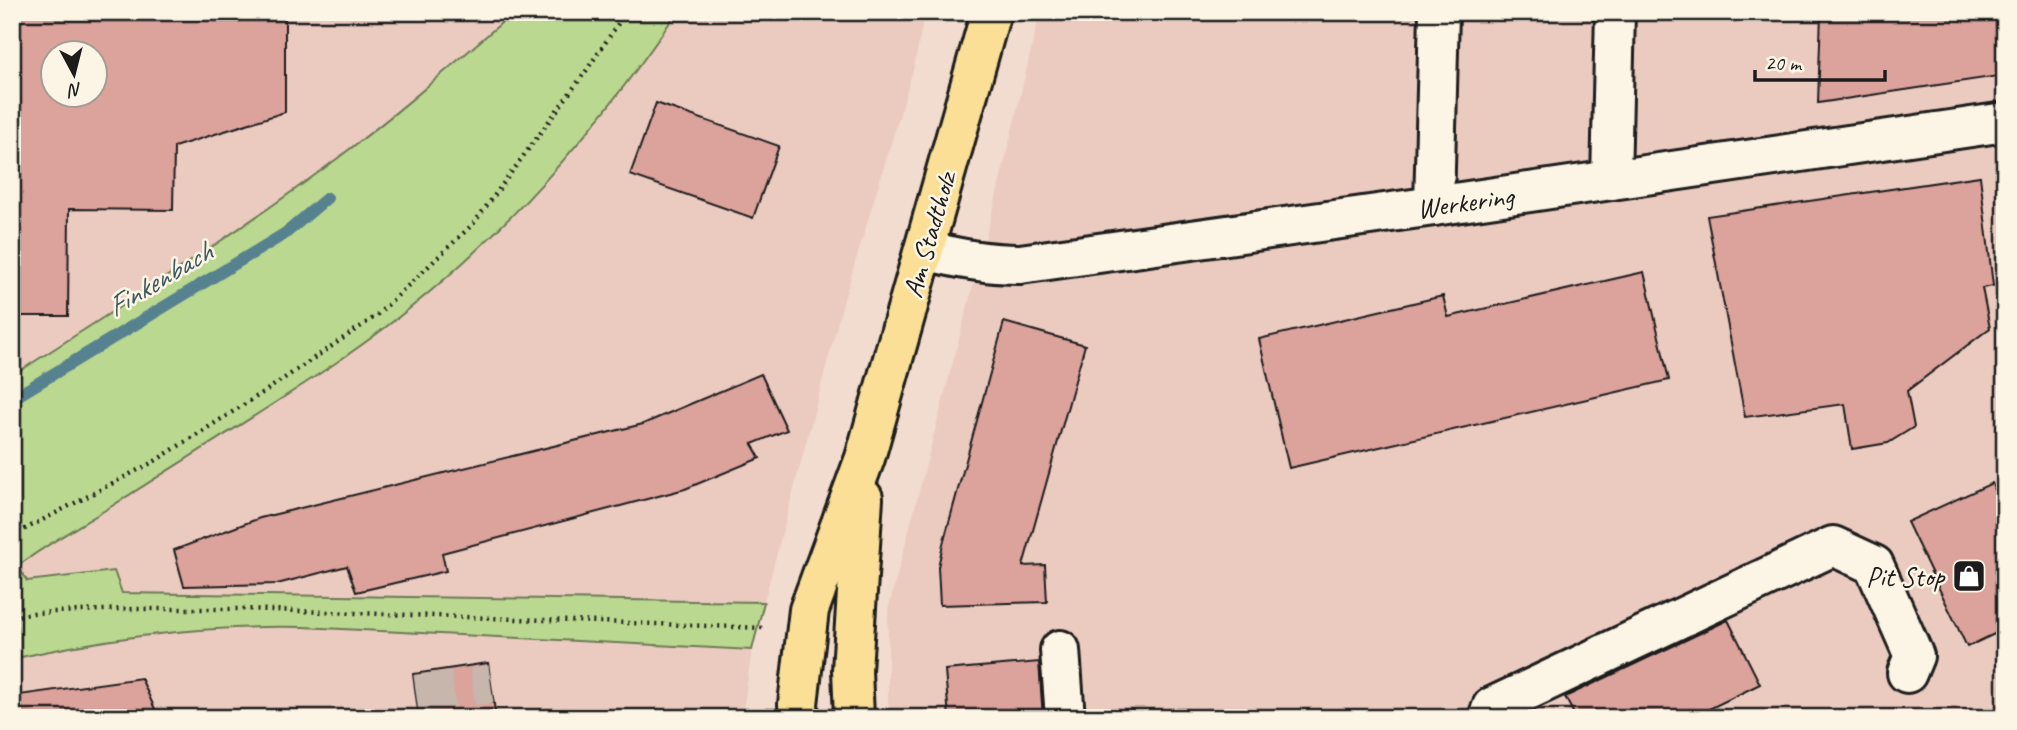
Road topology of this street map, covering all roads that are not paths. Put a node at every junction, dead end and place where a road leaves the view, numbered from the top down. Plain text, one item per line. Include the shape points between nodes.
1 (991, 12) edge
2 (1439, 12) edge
3 (1615, 12) edge
4 (2005, 122) edge
5 (1611, 180) junction
6 (1434, 206) junction
7 (926, 250) junction
8 (865, 458) junction
9 (1060, 650) dead end
10 (1907, 673) dead end
11 (799, 718) edge
12 (854, 718) edge
13 (1065, 718) edge
14 (1488, 718) edge

1 - 7 main road, Am Stadtholz
2 - 6 street
3 - 5 street
4 - 5 street, Werkering
5 - 6 street, Werkering
6 - 7 street, Werkering via 1020,264 962,261
7 - 8 main road, Am Stadtholz
8 - 11 main road, Am Stadtholz via 809,610
8 - 12 main road, Am Stadtholz via 852,670
9 - 13 street
10 - 14 street via 1914,656 1874,565 1833,546 1492,707

